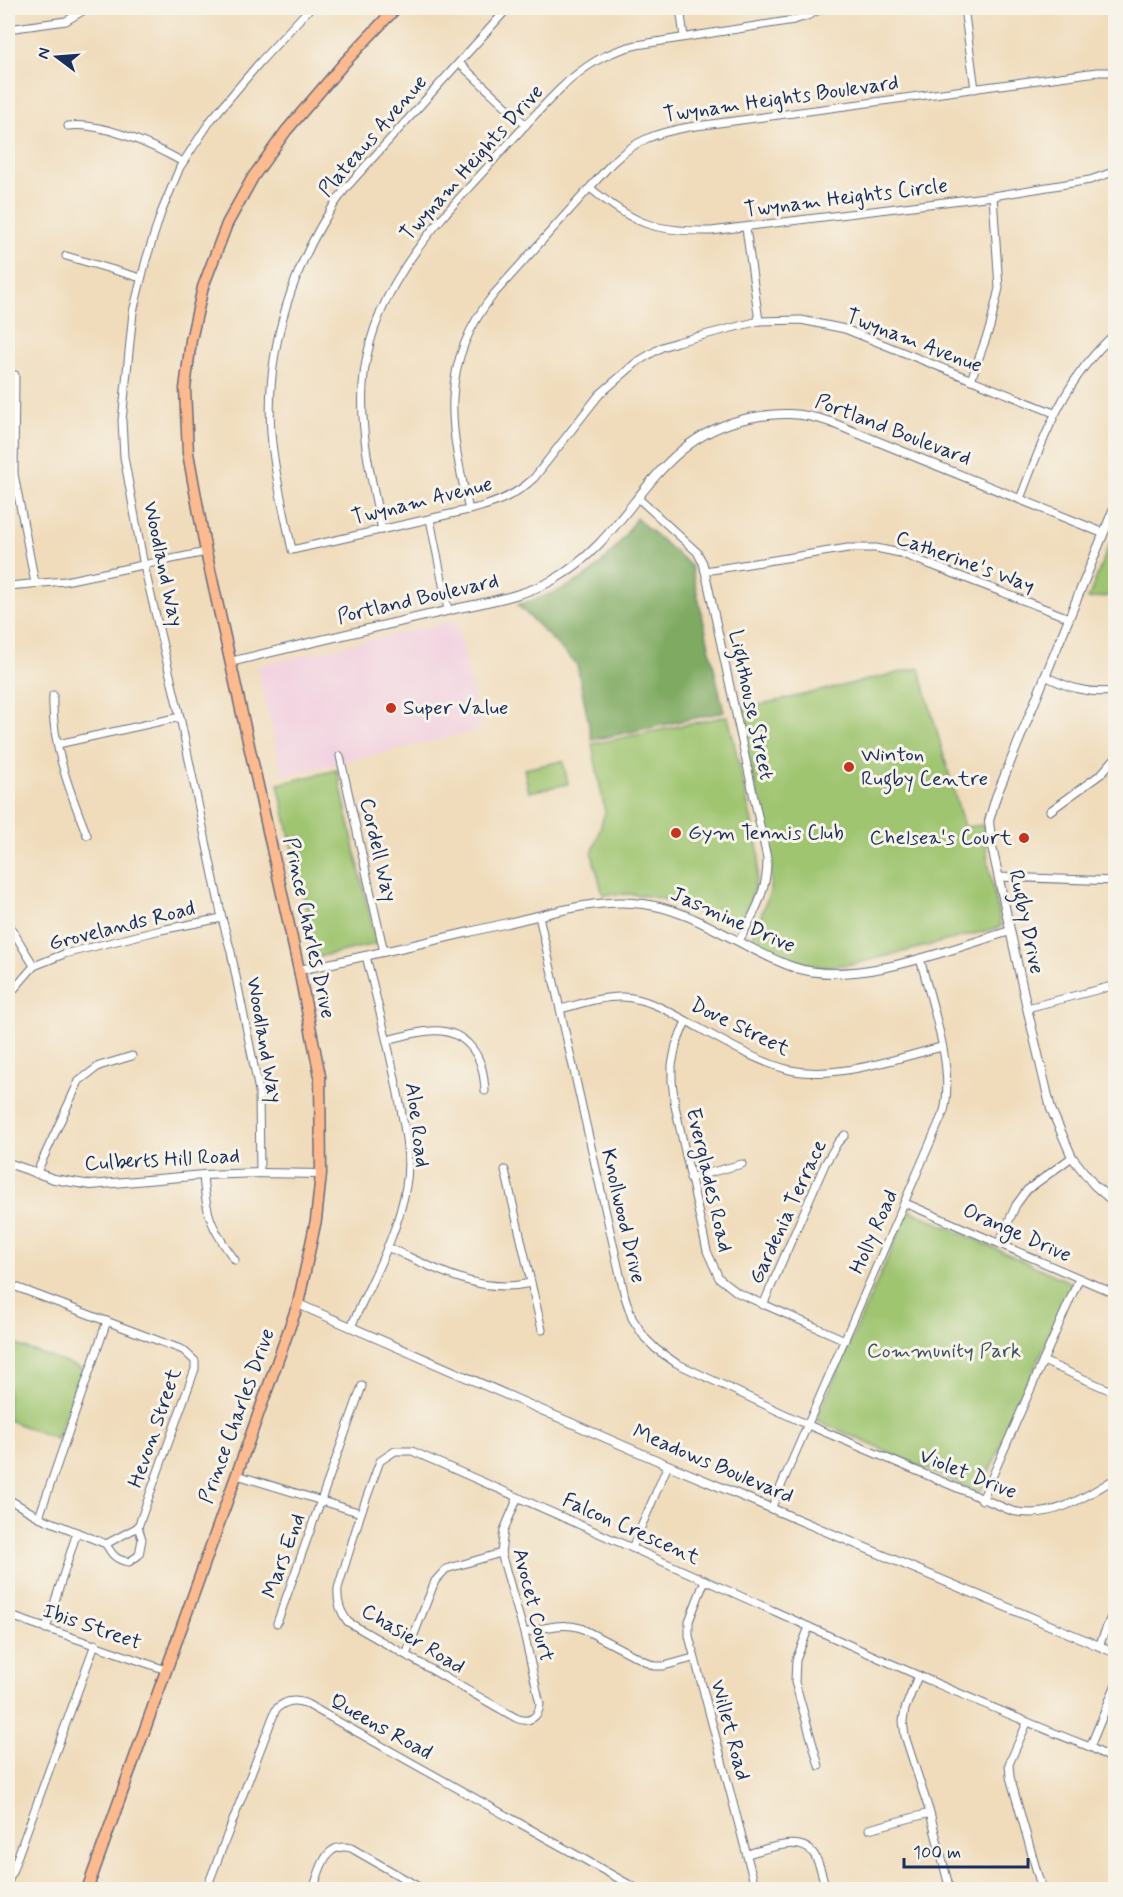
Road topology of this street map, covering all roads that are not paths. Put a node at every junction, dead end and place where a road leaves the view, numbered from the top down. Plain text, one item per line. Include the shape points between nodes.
1 (88, 8) edge
2 (310, 8) edge
3 (396, 8) edge
4 (508, 8) edge
5 (680, 8) edge
6 (823, 8) edge
7 (964, 8) edge
8 (8, 29) edge
9 (684, 37) junction
10 (459, 63) junction
11 (1116, 72) edge
12 (975, 89) junction
13 (526, 125) junction
14 (68, 126) dead end
15 (183, 162) junction
16 (1116, 171) edge
17 (590, 188) junction
18 (993, 196) junction
19 (746, 228) junction
20 (66, 256) dead end
21 (141, 278) junction
22 (759, 321) junction
23 (1116, 333) edge
24 (15, 375) dead end
25 (971, 380) junction
26 (1054, 413) junction
27 (11, 474) edge
28 (638, 498) junction
29 (1020, 499) junction
30 (1116, 504) edge
31 (469, 510) junction
32 (430, 519) junction
33 (382, 530) junction
34 (1103, 533) junction
35 (292, 550) joint
36 (206, 552) junction
37 (144, 566) junction
38 (705, 571) junction
39 (35, 583) junction
40 (8, 586) edge
41 (448, 610) junction
42 (1069, 618) junction
43 (230, 662) junction
44 (1046, 676) junction
45 (1116, 691) edge
46 (53, 694) dead end
47 (180, 717) junction
48 (58, 744) junction
49 (340, 756) dead end
50 (1116, 757) edge
51 (1050, 811) dead end
52 (87, 835) dead end
53 (998, 877) junction
54 (1116, 881) edge
55 (539, 916) junction
56 (222, 918) junction
57 (8, 923) edge
58 (1010, 931) junction
59 (739, 941) junction
60 (384, 952) junction
61 (366, 956) junction
62 (920, 958) junction
63 (34, 966) junction
64 (299, 970) junction
65 (1116, 985) edge
66 (8, 996) edge
67 (1027, 1008) junction
68 (561, 1009) junction
69 (686, 1021) junction
70 (387, 1040) junction
71 (942, 1047) junction
72 (132, 1056) dead end
73 (485, 1091) dead end
74 (845, 1135) dead end
75 (1072, 1157) junction
76 (8, 1163) edge
77 (742, 1164) dead end
78 (505, 1170) dead end
79 (260, 1173) junction
80 (36, 1174) junction
81 (321, 1174) junction
82 (203, 1175) junction
83 (690, 1178) junction
84 (905, 1203) junction
85 (1116, 1204) edge
86 (999, 1243) junction
87 (387, 1247) junction
88 (235, 1260) dead end
89 (1079, 1279) junction
90 (531, 1283) junction
91 (8, 1284) edge
92 (1116, 1294) edge
93 (298, 1304) junction
94 (763, 1305) junction
95 (108, 1321) junction
96 (351, 1327) junction
97 (542, 1330) dead end
98 (845, 1340) junction
99 (1043, 1361) junction
100 (362, 1386) dead end
101 (1116, 1393) edge
102 (808, 1425) junction
103 (668, 1465) junction
104 (237, 1475) junction
105 (1116, 1478) edge
106 (518, 1497) junction
107 (8, 1499) edge
108 (322, 1500) junction
109 (982, 1500) junction
110 (771, 1509) junction
111 (361, 1513) junction
112 (39, 1517) junction
113 (138, 1527) junction
114 (77, 1532) junction
115 (106, 1544) junction
116 (632, 1548) junction
117 (501, 1553) junction
118 (705, 1580) junction
119 (1116, 1604) edge
120 (8, 1615) edge
121 (278, 1623) dead end
122 (809, 1627) junction
123 (46, 1629) junction
124 (524, 1633) junction
125 (95, 1644) junction
126 (1099, 1646) junction
127 (1116, 1653) edge
128 (405, 1656) junction
129 (693, 1658) junction
130 (166, 1670) junction
131 (918, 1677) junction
132 (1116, 1684) edge
133 (530, 1719) joint
134 (1027, 1723) junction
135 (1089, 1747) junction
136 (1116, 1761) edge
137 (819, 1766) dead end
138 (930, 1813) junction
139 (868, 1829) dead end
140 (747, 1854) junction
141 (11, 1860) edge
142 (8, 1883) edge
143 (91, 1888) edge
144 (206, 1890) edge
145 (313, 1890) edge
146 (424, 1890) edge
147 (639, 1890) edge
148 (756, 1890) edge
149 (826, 1890) edge
150 (950, 1890) edge
151 (1042, 1890) edge

1 - 8 street via 66,21
2 - 15 street, Woodland Way via 211,120
3 - 36 highway, Prince Charles Drive via 286,131 253,177 227,224 203,287 190,340 185,389 188,453
4 - 10 street, Plateaus Avenue
5 - 9 street
6 - 9 street, Twynam Heights Drive via 794,20
7 - 12 street
9 - 13 street, Twynam Heights Drive via 621,48 602,56 570,79
10 - 13 street
10 - 35 street, Plateaus Avenue via 336,202 311,244 287,304 274,366 270,413
11 - 12 street, Twynam Heights Boulevard
12 - 17 street, Twynam Heights Boulevard via 655,134 627,149
13 - 33 street, Twynam Heights Drive via 416,248 392,289 374,333 364,372 362,416
14 - 15 street via 79,125 148,143
15 - 21 street, Woodland Way via 161,213
16 - 18 street, Twynam Heights Circle via 1090,180
17 - 19 street, Twynam Heights Circle via 623,214 656,228
17 - 31 street, Twynam Heights Boulevard via 484,307 461,351 453,386 452,423
18 - 19 street, Twynam Heights Circle
18 - 25 street via 999,288
19 - 22 street
20 - 21 street
21 - 37 street, Woodland Way via 133,312 122,421 124,457
22 - 25 street, Twynam Avenue via 801,320 845,329
22 - 31 street, Twynam Avenue via 662,347 637,362 599,395 545,467 523,488 502,500
23 - 26 street via 1084,366
24 - 27 street
25 - 26 street, Twynam Avenue
26 - 29 street
27 - 39 street
28 - 29 street, Portland Boulevard via 666,463 702,434 746,418 794,413 848,429
28 - 38 street, Lighthouse Street via 697,552
28 - 41 street, Portland Boulevard via 602,542 554,579 519,593
29 - 34 street, Portland Boulevard
30 - 34 street, Rugby Drive
31 - 32 street, Twynam Avenue
32 - 33 street, Twynam Avenue
32 - 41 street
33 - 35 street, Twynam Avenue
34 - 42 street, Rugby Drive
36 - 37 street
36 - 43 highway, Prince Charles Drive
37 - 39 street
37 - 47 street, Woodland Way
38 - 42 street, Catherine's Way via 848,548 876,548 900,553
38 - 59 street, Lighthouse Street via 767,858 762,896
39 - 40 street
41 - 43 street, Portland Boulevard
42 - 44 street, Rugby Drive
43 - 64 highway, Prince Charles Drive
44 - 45 street via 1092,693
44 - 53 street, Rugby Drive via 990,814
46 - 48 street via 52,717
47 - 48 street
47 - 56 street, Woodland Way
48 - 52 street
49 - 60 street, Cordell Way
50 - 51 street via 1101,774
53 - 54 street
53 - 58 street, Rugby Drive
55 - 59 street, Jasmine Drive via 603,904 644,903 684,915
55 - 60 street, Jasmine Drive
55 - 68 street, Knollwood Drive
56 - 63 street, Grovelands Road via 64,954
56 - 79 street, Woodland Way via 260,1091
57 - 63 street
58 - 62 street, Jasmine Drive
58 - 67 street, Rugby Drive
59 - 62 street, Jasmine Drive via 782,963 817,972 850,972
60 - 61 street, Jasmine Drive
61 - 64 street, Jasmine Drive
61 - 70 street, Aloe Road
62 - 71 street, Holly Road
63 - 66 street, Grovelands Road
64 - 81 highway, Prince Charles Drive via 320,1076
65 - 67 street
67 - 75 street, Rugby Drive via 1051,1109
68 - 69 street, Dove Street via 627,997
68 - 102 street, Knollwood Drive via 622,1286 636,1325 650,1344 668,1358
69 - 71 street, Dove Street via 766,1062 808,1073 863,1066
69 - 83 street, Everglades Road via 674,1056 672,1082
70 - 73 street via 424,1031 447,1031 458,1036 481,1063
70 - 87 street, Aloe Road via 408,1158 404,1195
71 - 84 street, Holly Road via 948,1076 946,1103
72 - 80 street via 99,1066 79,1081
74 - 94 street, Gardenia Terrace via 825,1164
75 - 85 street, Rugby Drive via 1094,1185
75 - 86 street via 1027,1190
76 - 80 street, Culberts Hill Road
77 - 83 street
78 - 90 street
79 - 81 street, Culberts Hill Road
79 - 82 street, Culberts Hill Road
80 - 82 street, Culberts Hill Road via 91,1185
81 - 93 highway, Prince Charles Drive via 316,1220
82 - 88 street via 205,1204 216,1234
83 - 94 street, Everglades Road via 704,1243 717,1274 731,1289
84 - 86 street, Orange Drive
84 - 98 street, Holly Road
86 - 89 street, Orange Drive
87 - 90 street via 476,1284 509,1287
87 - 96 street, Aloe Road
89 - 92 street, Orange Drive
89 - 99 street
90 - 97 street
91 - 95 street, Hevon Street
93 - 96 street, Meadows Boulevard
93 - 104 highway, Prince Charles Drive
94 - 98 street, Everglades Road
95 - 112 street
95 - 113 street, Hevon Street via 183,1350 195,1361
96 - 103 street, Meadows Boulevard
98 - 102 street, Holly Road
99 - 101 street
99 - 109 street
100 - 108 street, Mars End
102 - 109 street, Violet Drive
102 - 110 street, Holly Road
103 - 110 street, Meadows Boulevard
103 - 116 street
104 - 108 street
104 - 130 highway, Prince Charles Drive
105 - 109 street, Violet Drive via 1072,1503 1041,1513 1012,1511
106 - 111 street, Falcon Crescent via 403,1450 380,1461
106 - 116 street, Falcon Crescent
106 - 117 street, Avocet Court via 504,1530
107 - 112 street
108 - 111 street
108 - 121 street, Mars End
110 - 126 street, Meadows Boulevard
111 - 128 street, Chasier Road via 337,1600 348,1622
112 - 114 street
113 - 115 street
113 - 115 street, Hevon Street via 142,1546 134,1560 114,1558
114 - 115 street
114 - 123 street
116 - 118 street, Falcon Crescent
117 - 124 street, Avocet Court
117 - 128 street via 440,1574
118 - 122 street, Falcon Crescent
118 - 129 street, Willet Road via 689,1621
119 - 126 street
120 - 123 street, Ibis Street
122 - 131 street, Falcon Crescent
122 - 137 street via 796,1660 795,1682
123 - 125 street, Ibis Street
124 - 129 street via 570,1625 654,1666
124 - 133 street, Avocet Court via 540,1704 538,1713
125 - 130 street, Ibis Street
125 - 141 street
126 - 127 street, Meadows Boulevard
128 - 133 street, Chasier Road via 516,1718
129 - 140 street, Willet Road
130 - 143 highway, Prince Charles Drive
131 - 134 street, Falcon Crescent
131 - 138 street via 903,1721
132 - 135 street
134 - 135 street, Falcon Crescent
134 - 151 street via 1009,1764 1010,1777
135 - 136 street, Falcon Crescent
138 - 139 street
138 - 150 street
140 - 148 street, Willet Road
140 - 149 street via 788,1845 807,1846 816,1857
141 - 142 street
144 - 147 street, Queens Road via 276,1709 297,1700
145 - 146 street via 327,1854 338,1846 351,1848

